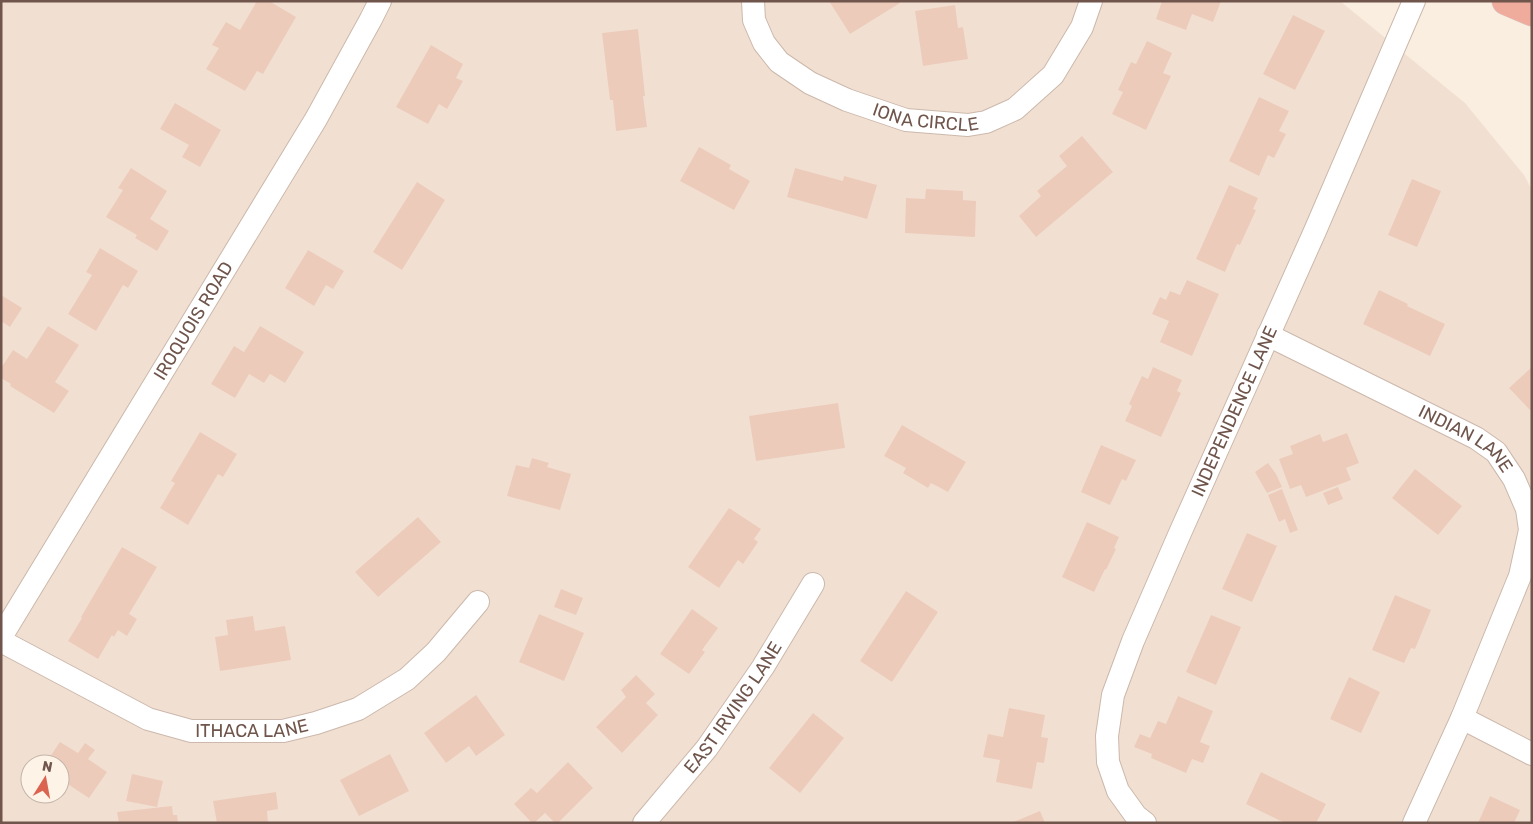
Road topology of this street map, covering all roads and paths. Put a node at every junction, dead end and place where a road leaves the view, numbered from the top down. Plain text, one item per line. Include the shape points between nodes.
1 (380, 1) edge
2 (753, 1) edge
3 (1091, 1) edge
4 (1414, 1) edge
5 (1506, 1) edge
6 (1532, 12) edge
7 (1268, 335) junction
8 (813, 584) dead end
9 (478, 602) dead end
10 (1, 639) edge
11 (1462, 718) junction
12 (1532, 754) edge
13 (644, 823) edge
14 (1145, 823) edge
15 (1414, 823) edge

1 - 10 street, IROQUOIS ROAD via 316,119
2 - 3 street, IONA CIRCLE via 754,20 764,43 779,62 810,83 847,100 906,120 968,125 986,122 1015,109 1053,75 1082,27
4 - 7 street, INDEPENDENCE LANE
5 - 6 highway
7 - 11 street, INDIAN LANE via 1476,438 1496,452 1514,479 1527,509 1530,530 1522,567
7 - 14 street, INDEPENDENCE LANE via 1166,563 1113,695 1107,736 1108,762 1118,791
8 - 13 street, EAST IRVING LANE via 763,667 706,748
9 - 10 street, ITHACA LANE via 436,652 407,679 358,709 283,731 191,732 155,721
11 - 12 street
11 - 15 street, INDIAN LANE

